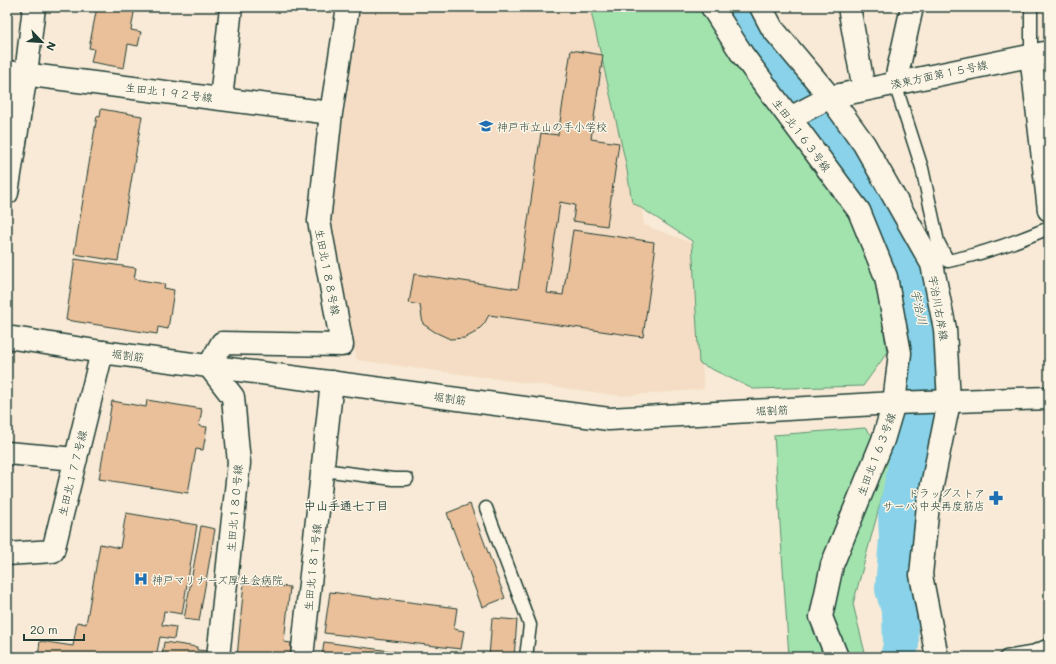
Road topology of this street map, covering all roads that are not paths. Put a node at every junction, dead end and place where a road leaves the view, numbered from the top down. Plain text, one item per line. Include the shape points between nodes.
1 (34, 7) edge
2 (231, 7) edge
3 (348, 7) edge
4 (712, 7) edge
5 (761, 7) edge
6 (849, 7) edge
7 (912, 7) edge
8 (1031, 7) edge
9 (1040, 53) edge
10 (16, 73) edge
11 (895, 84) junction
12 (864, 90) junction
13 (829, 98) junction
14 (221, 99) junction
15 (331, 113) junction
16 (790, 118) junction
17 (7, 193) edge
18 (1049, 210) edge
19 (1049, 228) edge
20 (930, 244) junction
21 (7, 337) edge
22 (102, 352) junction
23 (209, 366) junction
24 (332, 382) junction
25 (1049, 398) edge
26 (949, 402) junction
27 (894, 403) junction
28 (7, 453) edge
29 (76, 459) junction
30 (323, 470) junction
31 (408, 479) dead end
32 (486, 508) dead end
33 (7, 554) edge
34 (1049, 646) edge
35 (1023, 656) edge
36 (218, 657) edge
37 (302, 657) edge
38 (526, 657) edge
39 (837, 657) edge
40 (937, 657) edge
41 (1006, 657) edge

1 - 10 street
2 - 14 street
3 - 15 street, 生田北１８８号線
4 - 16 street, 生田北１６３号線 via 742,54
5 - 13 street, 宇治川右岸線 via 772,28
6 - 12 street
7 - 11 street
8 - 9 lane
9 - 11 street, 湊東方面第１５号線
9 - 18 street
10 - 14 street, 生田北１９２号線
10 - 17 street
11 - 12 street, 湊東方面第１５号線
11 - 20 lane via 922,168
12 - 13 street, 湊東方面第１５号線
13 - 16 street, 湊東方面第１５号線
13 - 20 street, 宇治川右岸線 via 864,144
14 - 15 street, 生田北１９２号線
15 - 23 street, 生田北１８８号線 via 319,221 342,345 222,343
16 - 27 street, 生田北１６３号線 via 858,211 886,277 900,354
19 - 20 lane via 1000,247 948,261
20 - 26 street, 宇治川右岸線 via 945,329
21 - 22 street, 堀割筋
22 - 23 street, 堀割筋
22 - 29 street, 生田北１７７号線
23 - 24 street, 堀割筋
23 - 36 street, 生田北１８０号線 via 233,397 239,464
24 - 27 street, 堀割筋 via 609,419
24 - 30 street, 生田北１８１号線
25 - 26 street
26 - 27 street, 堀割筋
26 - 40 street, 宇治川右岸線 via 928,505 921,575
27 - 39 street, 生田北１６３号線 via 883,440 832,565 821,617
28 - 29 street
29 - 33 street, 生田北１７７号線 via 53,551
30 - 31 lane
30 - 37 street, 生田北１８１号線
32 - 38 lane via 530,625
34 - 35 lane
35 - 41 lane

